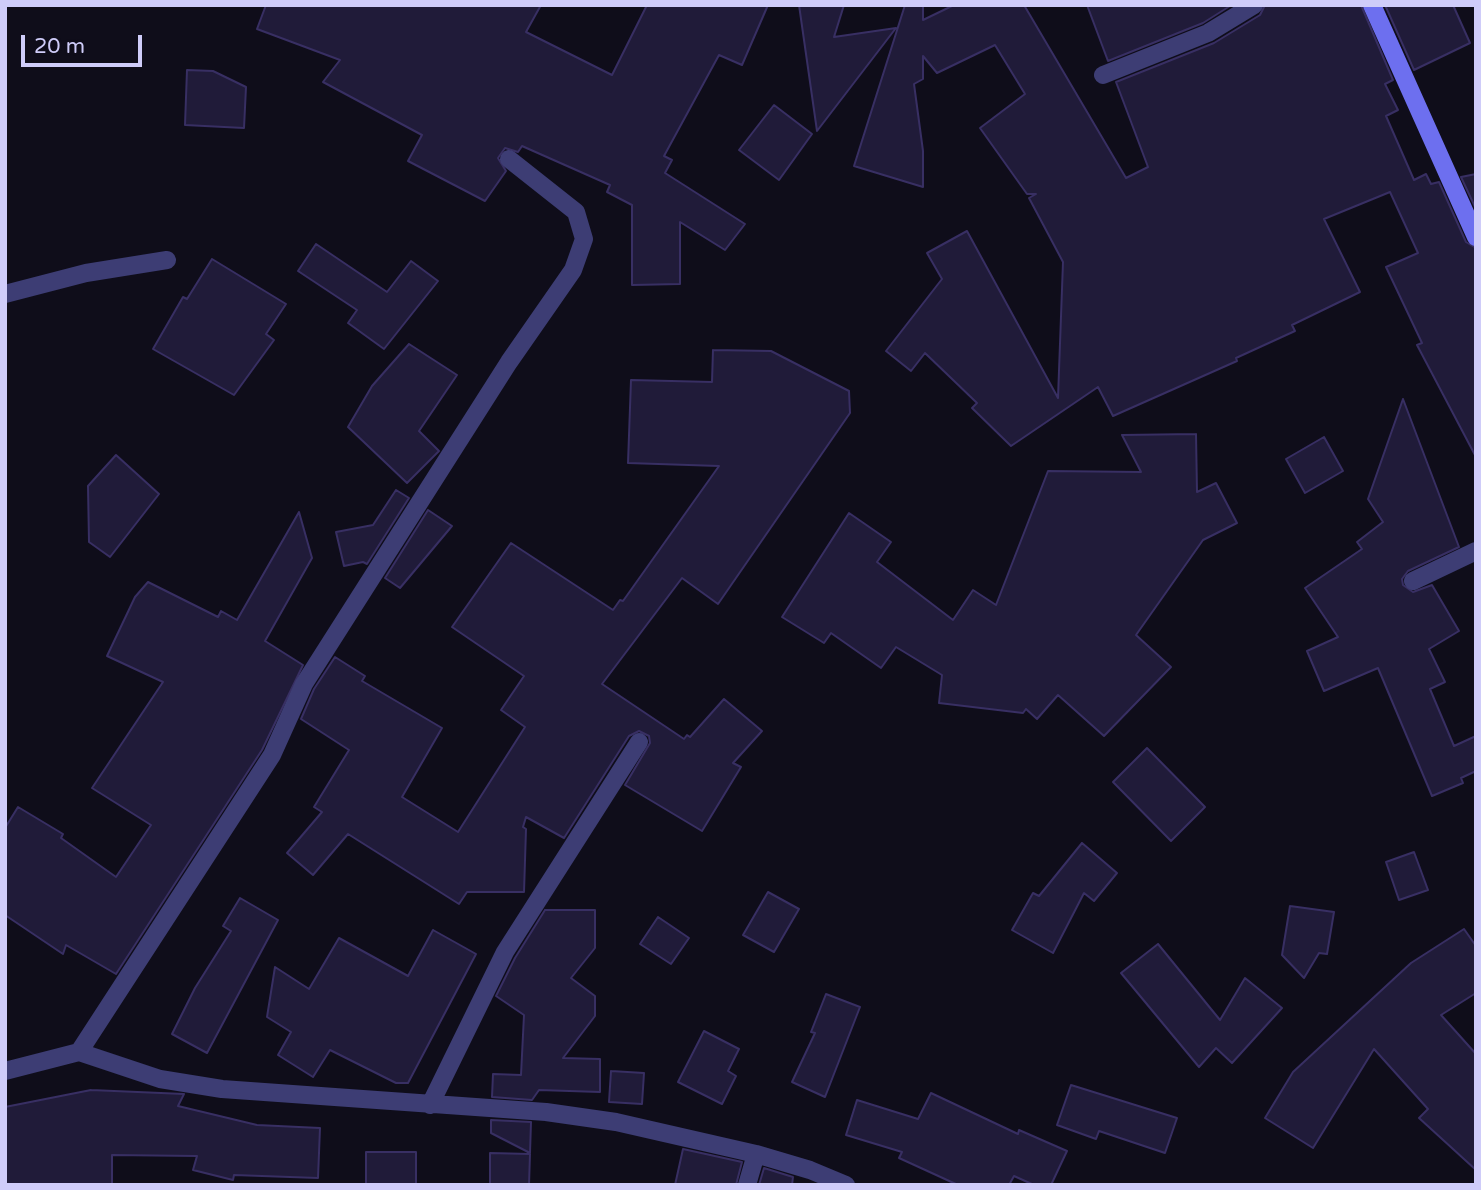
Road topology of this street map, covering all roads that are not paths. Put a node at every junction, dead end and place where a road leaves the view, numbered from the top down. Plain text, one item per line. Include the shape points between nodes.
1 (1254, 5) edge
2 (1372, 5) edge
3 (1103, 75) dead end
4 (509, 159) dead end
5 (1476, 237) edge
6 (167, 260) dead end
7 (5, 294) edge
8 (1476, 551) edge
9 (1413, 581) dead end
10 (639, 742) dead end
11 (79, 1052) junction
12 (5, 1070) edge
13 (430, 1105) junction
14 (756, 1154) junction
15 (747, 1185) edge
16 (846, 1185) edge

1 - 3 street via 1208,33
2 - 5 street
4 - 11 street via 576,212 584,239 573,270 509,362 312,672 272,755
6 - 7 street via 86,273
8 - 9 street
10 - 13 street via 505,952
11 - 12 street
11 - 13 street via 160,1079 222,1089
13 - 14 street via 617,1122
14 - 15 street
14 - 16 street

